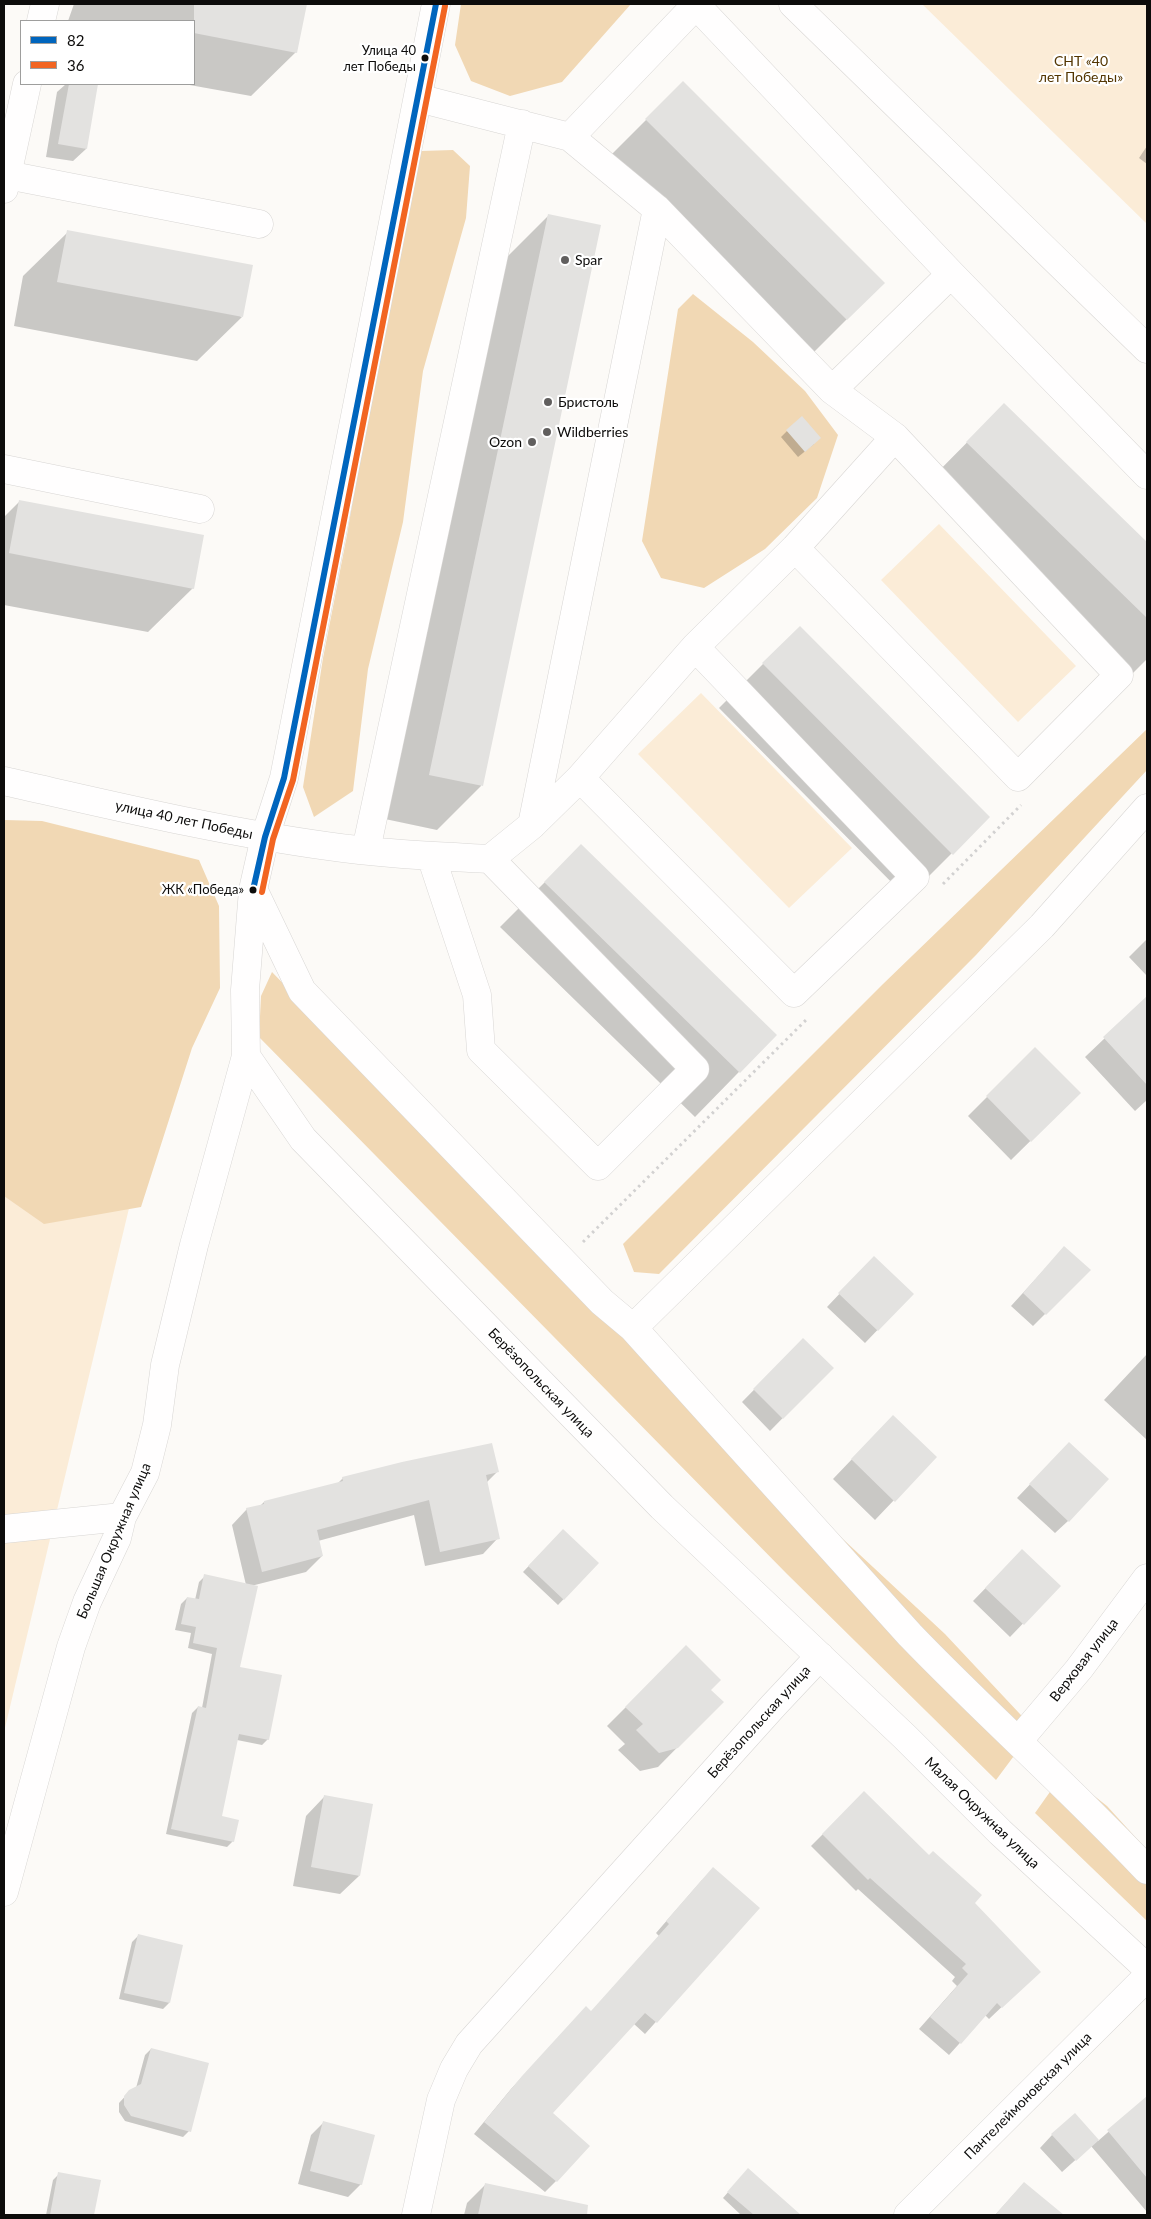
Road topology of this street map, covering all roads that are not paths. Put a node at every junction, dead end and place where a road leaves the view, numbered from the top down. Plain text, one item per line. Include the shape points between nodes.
1 (45, 4) edge
2 (436, 4) edge
3 (793, 4) edge
4 (41, 20) edge
5 (27, 85) edge
6 (418, 98) junction
7 (522, 124) junction
8 (570, 136) junction
9 (5, 182) edge
10 (656, 210) junction
11 (258, 224) dead end
12 (951, 274) junction
13 (1147, 349) edge
14 (832, 390) junction
15 (895, 437) junction
16 (4, 469) edge
17 (1147, 475) edge
18 (200, 508) dead end
19 (795, 548) junction
20 (694, 647) junction
21 (580, 778) junction
22 (4, 781) edge
23 (1147, 808) edge
24 (532, 825) junction
25 (265, 837) junction
26 (366, 850) junction
27 (431, 856) junction
28 (490, 859) junction
29 (253, 890) junction
30 (246, 1056) junction
31 (633, 1328) junction
32 (122, 1517) junction
33 (4, 1529) edge
34 (1147, 1578) edge
35 (820, 1656) junction
36 (1019, 1740) junction
37 (1147, 1870) edge
38 (4, 1892) edge
39 (1147, 1968) edge
40 (1147, 1977) edge
41 (416, 2215) edge
42 (908, 2215) edge

1 - 4 street
2 - 6 street, улица 40 лет Победы
3 - 13 street
5 - 9 street
6 - 7 street
6 - 25 street, улица 40 лет Победы via 284,778
7 - 8 street
7 - 26 street
8 - 10 street
8 - 12 street via 696,4
9 - 11 street
10 - 14 street
10 - 24 street
12 - 14 street
12 - 17 street
14 - 15 street
15 - 19 street
15 - 19 street via 1119,675 1018,777
16 - 18 street
19 - 20 street
20 - 21 street
20 - 21 street via 915,877 794,993
21 - 24 street
22 - 25 street, улица 40 лет Победы
23 - 31 street via 1042,926
24 - 28 street
25 - 26 street
25 - 29 street, Большая Окружная улица
26 - 27 street
27 - 28 street
27 - 28 street via 477,995 481,1050 598,1166 695,1069
29 - 30 street, Большая Окружная улица via 245,990
29 - 31 street via 302,990 595,1296
30 - 32 street, Большая Окружная улица via 194,1245 165,1365 157,1425 145,1473
30 - 35 street, Берёзопольская улица via 303,1139 662,1507
31 - 36 street via 910,1635
32 - 33 street
32 - 38 street, Большая Окружная улица via 71,1647
34 - 36 street, Верховая улица via 1079,1669
35 - 39 street, Малая Окружная улица via 1000,1832
35 - 41 street, Берёзопольская улица via 470,2044 454,2069 441,2100
36 - 37 street
40 - 42 street, Пантелеймоновская улица

